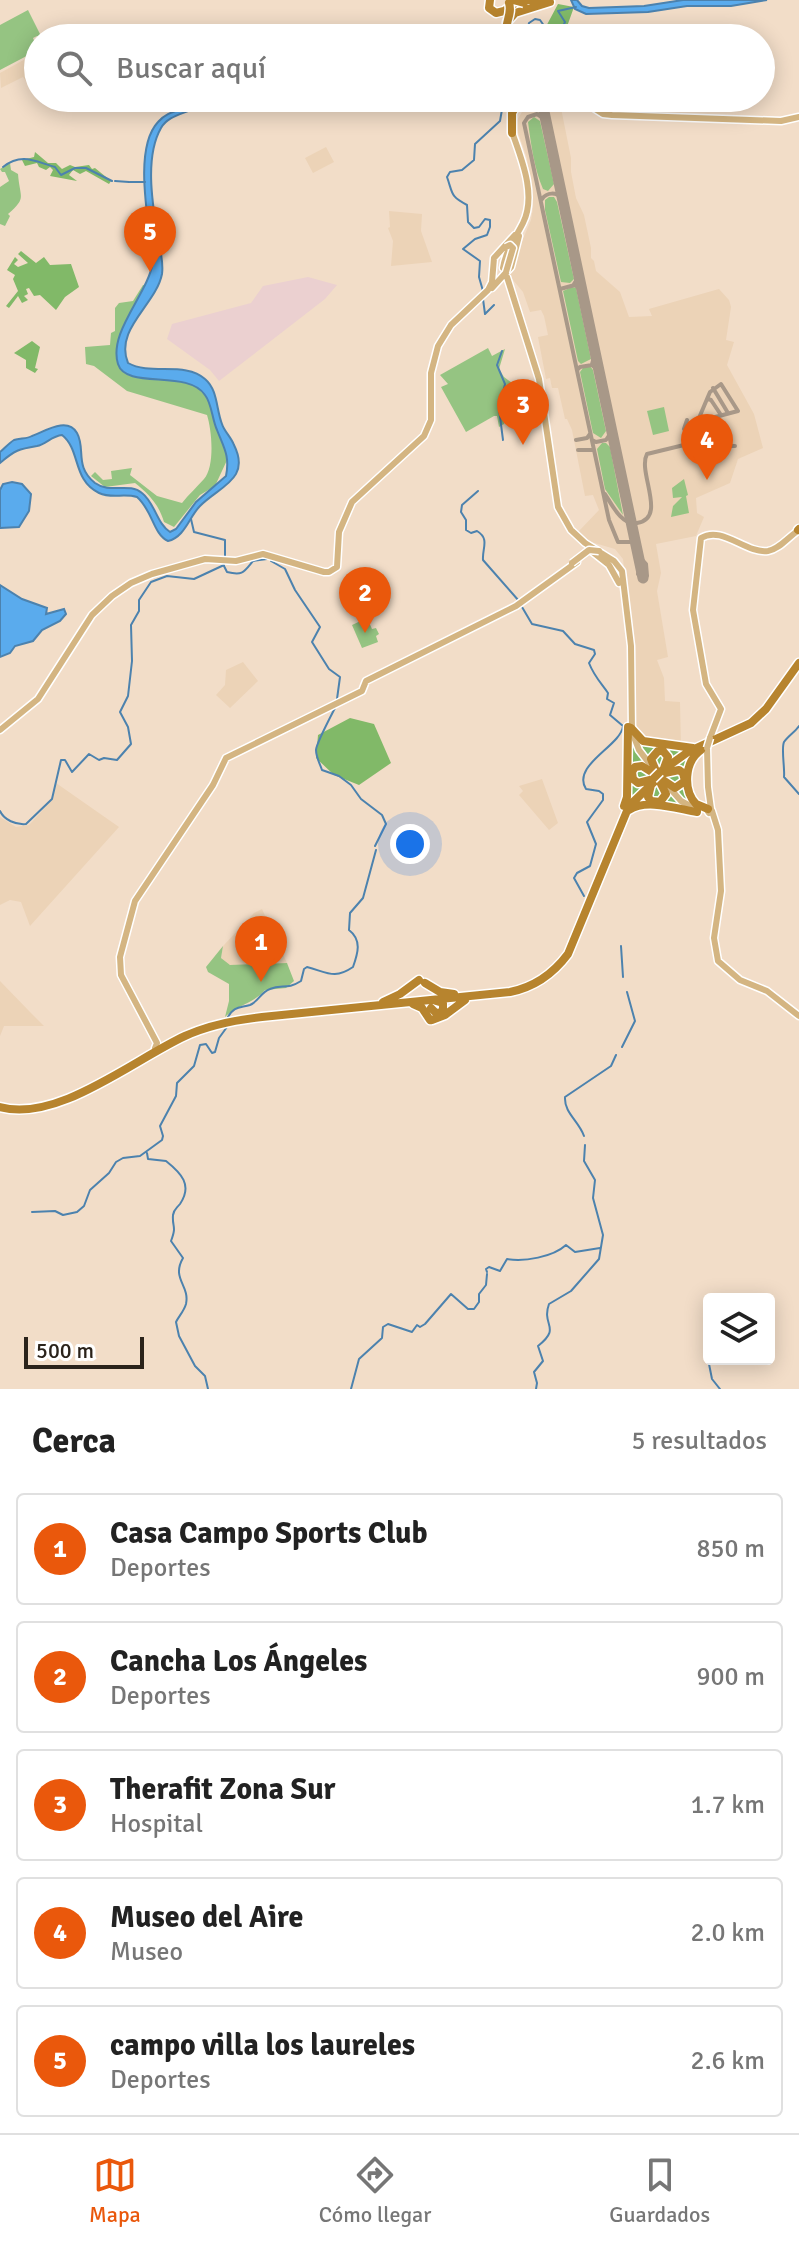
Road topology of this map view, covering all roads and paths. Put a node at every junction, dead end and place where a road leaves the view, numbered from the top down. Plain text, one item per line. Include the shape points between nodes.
1 (489, 0) edge
2 (525, 1) edge
3 (502, 24) edge
4 (505, 24) edge
5 (509, 24) edge
6 (510, 24) edge
7 (517, 112) edge
8 (600, 112) edge
9 (799, 117) edge
10 (513, 131) junction
11 (524, 227) junction
12 (515, 235) junction
13 (504, 248) junction
14 (492, 267) junction
15 (505, 269) junction
16 (494, 282) junction
17 (508, 291) junction
18 (543, 414) junction
19 (799, 529) edge
20 (594, 550) junction
21 (616, 566) dead end
22 (561, 572) junction
23 (540, 589) junction
24 (799, 665) edge
25 (629, 727) junction
26 (0, 732) edge
27 (702, 748) junction
28 (658, 777) junction
29 (625, 810) junction
30 (710, 810) junction
31 (697, 812) junction
32 (419, 981) junction
33 (455, 994) junction
34 (474, 996) junction
35 (418, 998) junction
36 (387, 1003) junction
37 (799, 1016) edge
38 (159, 1044) junction
39 (0, 1106) edge

1 - 2 highway via 496,13
1 - 3 highway via 488,10
2 - 4 main road
2 - 5 highway
2 - 6 highway, bridge
7 - 10 highway
8 - 9 main road via 781,121
10 - 11 main road via 525,157 531,197
10 - 12 main road via 528,199
11 - 15 main road
11 - 16 main road via 511,267
12 - 14 main road
12 - 15 main road
13 - 14 main road
13 - 15 main road
13 - 15 main road, bridge via 513,248
14 - 16 main road
15 - 16 main road via 496,259
15 - 17 main road
15 - 18 main road via 539,379
16 - 17 main road
16 - 26 main road via 448,328 438,346 429,428 352,502 339,532 337,567 324,572 263,554 241,561 205,559 131,583 85,624 38,699
17 - 18 main road
18 - 20 main road via 556,507 569,530
19 - 27 main road, bridge via 766,551 720,536 701,538 693,610 706,684 721,709
20 - 21 main road
20 - 22 main road
20 - 22 main road, bridge
20 - 23 main road
20 - 25 main road via 620,583 628,646
20 - 25 main road via 622,576 631,646
22 - 23 main road
23 - 38 main road via 366,681 363,689 226,758 135,901 122,952 124,977
24 - 27 highway via 761,718
25 - 27 highway via 650,743
25 - 28 main road via 636,751
25 - 29 highway
27 - 28 highway
27 - 30 main road
27 - 30 highway via 690,761 687,789 696,804
28 - 29 highway
28 - 30 main road via 685,804
28 - 31 main road via 680,803
29 - 31 highway via 645,805
29 - 33 highway via 556,963 519,986
29 - 34 highway via 563,966 519,990
30 - 31 main road
30 - 37 main road via 718,830 718,961
32 - 33 highway
32 - 35 highway via 413,988
32 - 36 highway
33 - 35 highway
34 - 36 highway via 431,1004
34 - 36 highway via 433,1020 416,1005
35 - 36 highway
36 - 38 highway via 226,1020
36 - 39 highway via 210,1026 51,1107 28,1111
38 - 39 highway via 50,1104

